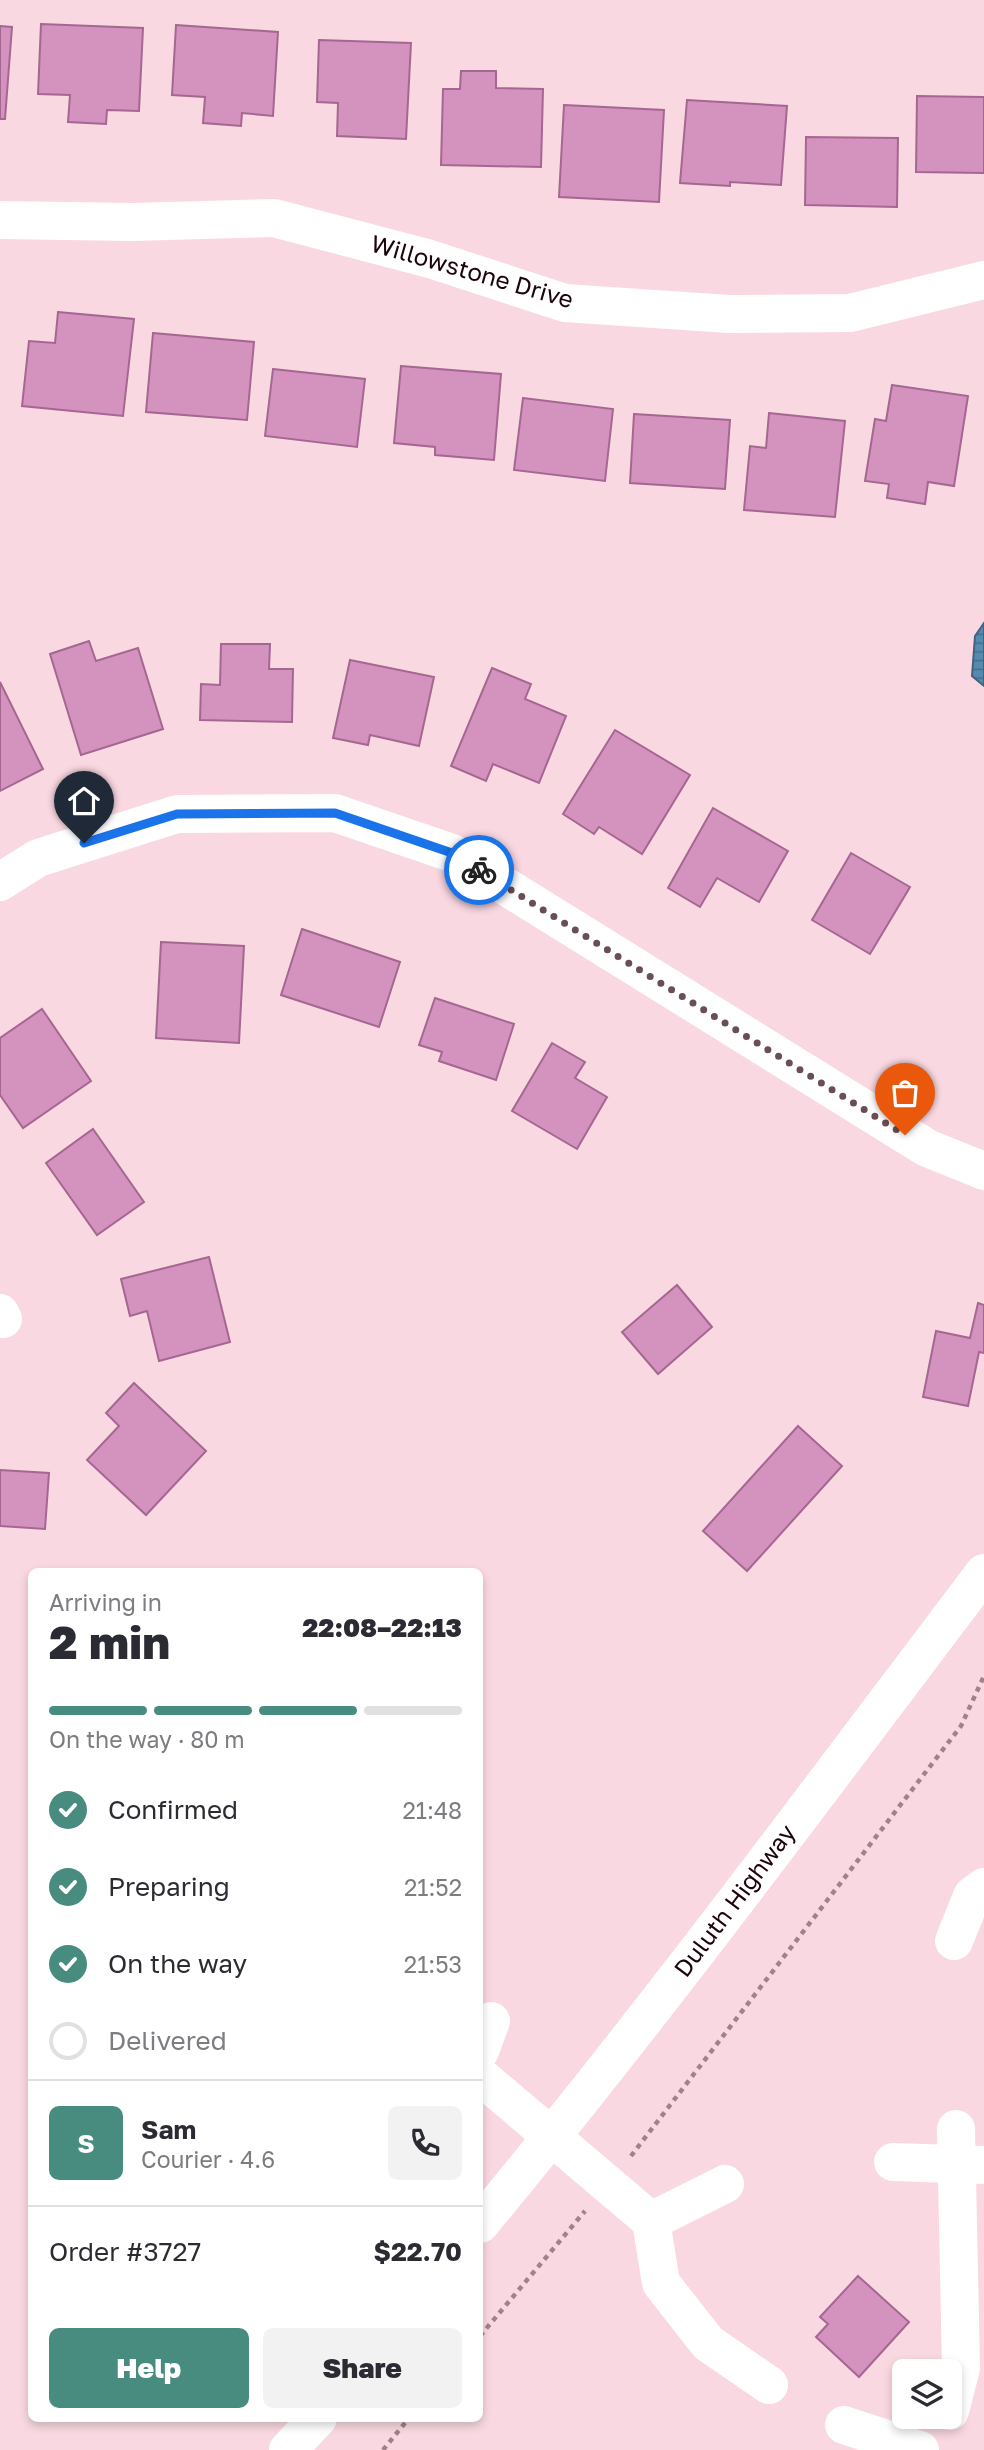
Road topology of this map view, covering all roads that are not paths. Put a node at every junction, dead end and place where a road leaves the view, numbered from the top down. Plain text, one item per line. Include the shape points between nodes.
1 (0, 220) edge
2 (984, 280) edge
3 (0, 882) edge
4 (984, 1171) edge
5 (984, 1573) edge
6 (984, 1886) edge
7 (954, 1941) dead end
8 (483, 2079) edge
9 (551, 2138) junction
10 (965, 2153) edge
11 (893, 2162) dead end
12 (724, 2184) dead end
13 (483, 2220) edge
14 (651, 2221) junction
15 (972, 2356) edge
16 (769, 2385) dead end
17 (314, 2422) edge
18 (844, 2425) dead end
19 (946, 2429) edge
20 (288, 2450) edge
21 (920, 2450) edge
22 (940, 2450) edge

1 - 2 street, Willowstone Drive via 274,218 430,259 565,303 729,314 850,313
3 - 4 street via 38,858 177,814 335,813 452,853 927,1148
5 - 9 street, Duluth Highway
6 - 7 street via 972,1896
8 - 9 street
9 - 13 street, Duluth Highway
9 - 14 street
10 - 11 street
10 - 15 street
12 - 14 street
14 - 16 street via 661,2283 708,2343
17 - 20 street
18 - 21 street
19 - 22 street

